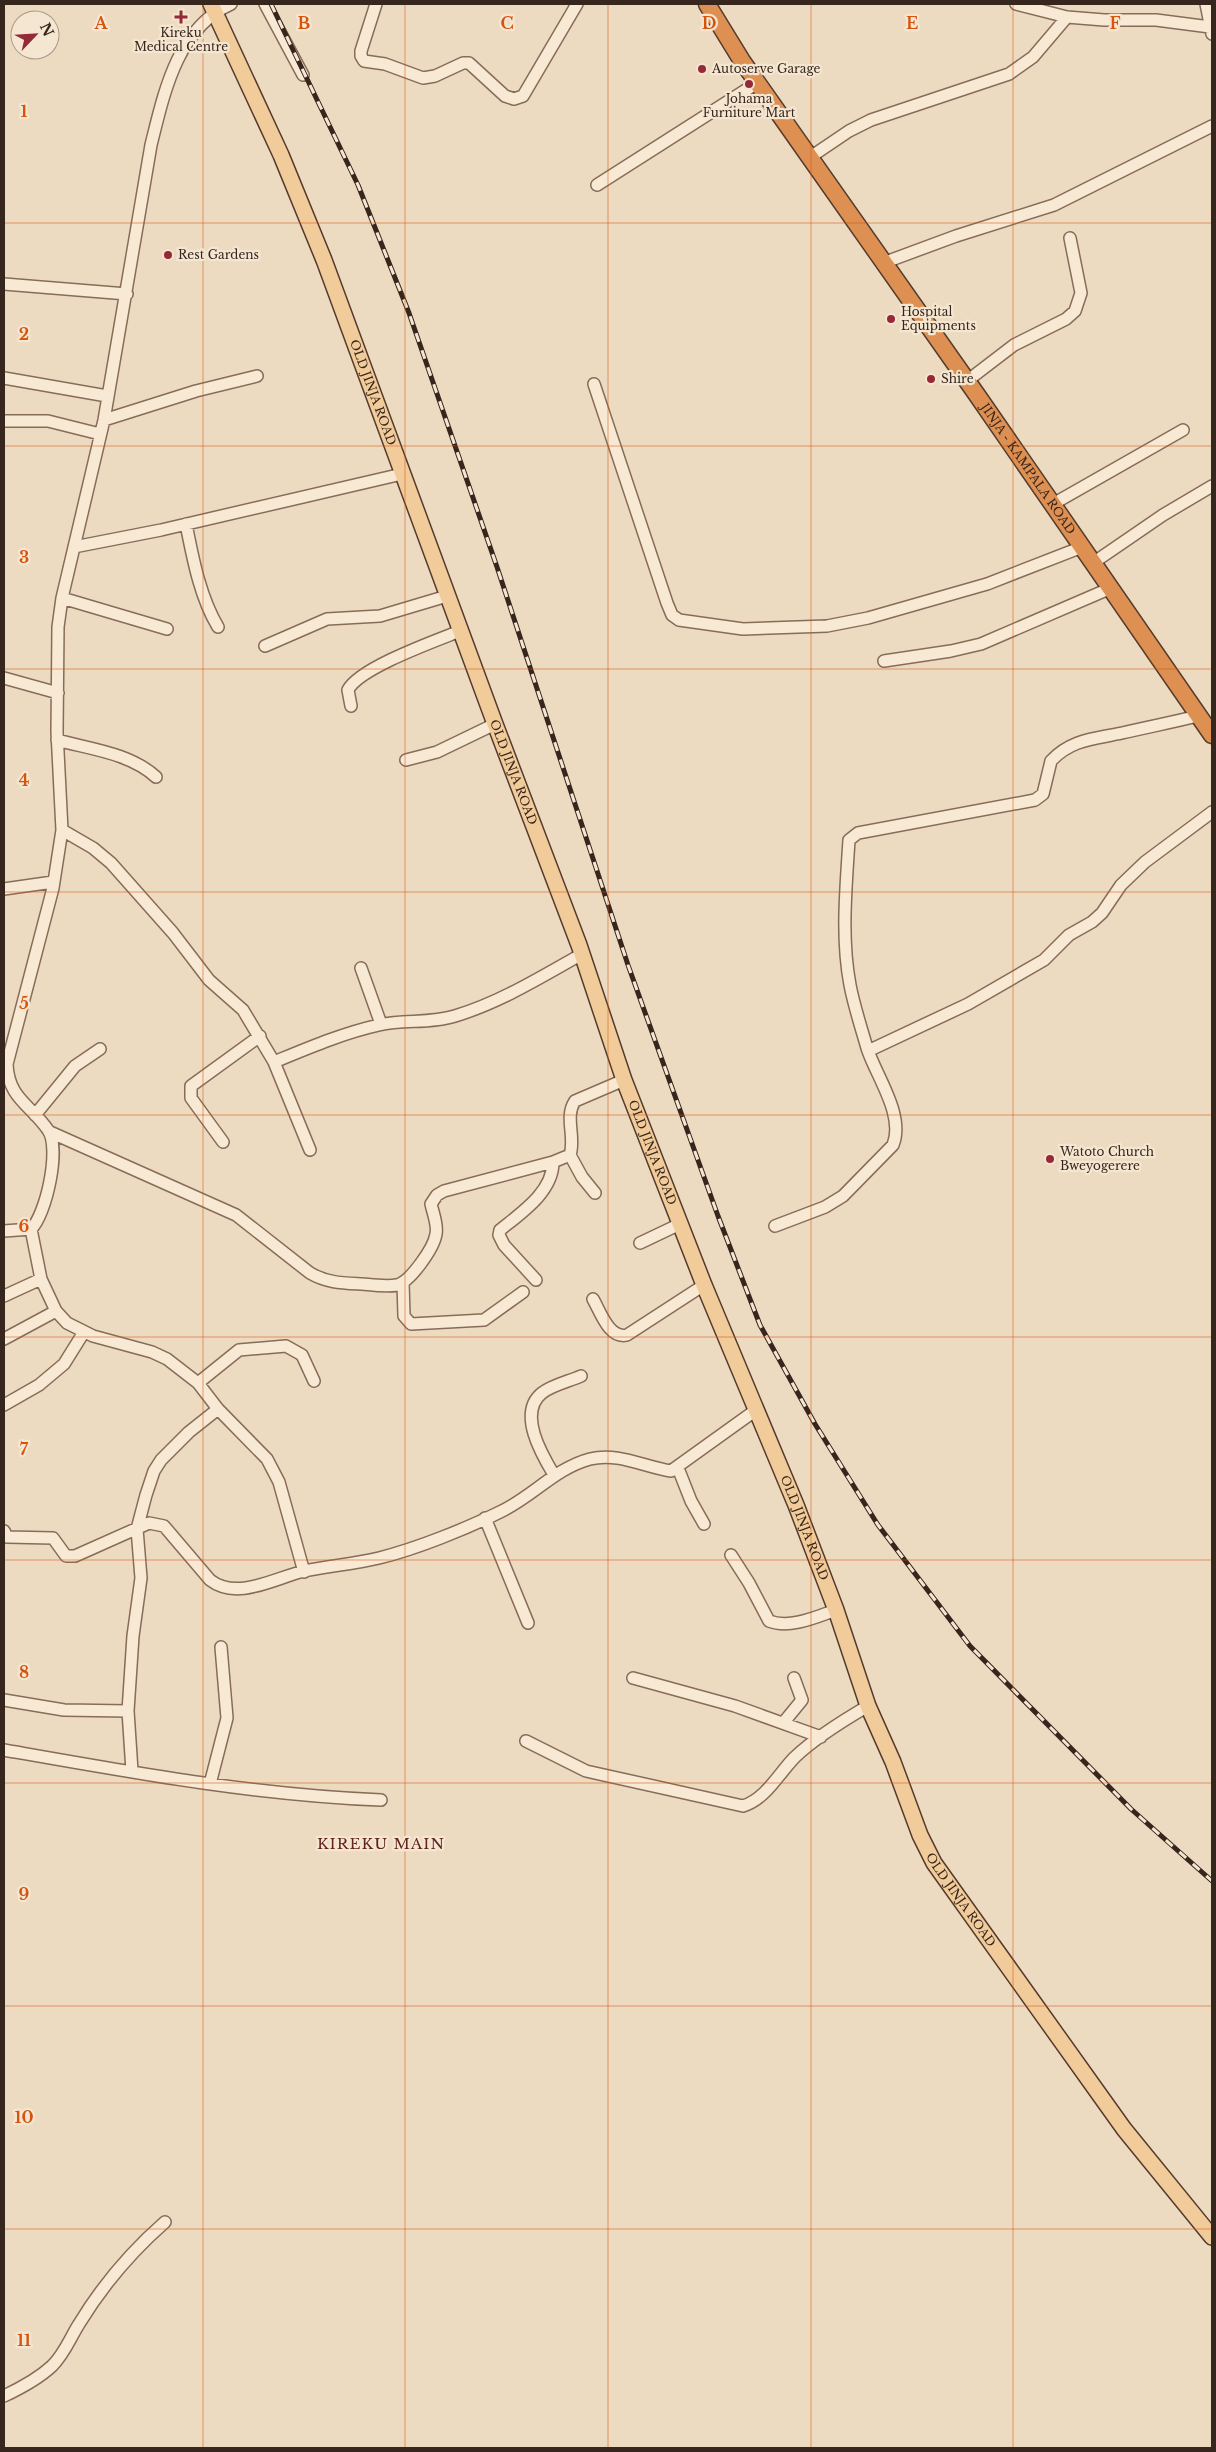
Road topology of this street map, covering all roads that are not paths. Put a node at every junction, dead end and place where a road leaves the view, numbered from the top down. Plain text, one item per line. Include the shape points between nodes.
1 (232, 4) edge
2 (265, 4) edge
3 (376, 4) edge
4 (576, 4) edge
5 (707, 4) edge
6 (1016, 4) edge
7 (1206, 4) edge
8 (213, 8) edge
9 (1067, 17) junction
10 (1211, 31) edge
11 (303, 75) dead end
12 (757, 83) junction
13 (1212, 126) edge
14 (809, 158) junction
15 (597, 184) dead end
16 (1070, 238) dead end
17 (883, 264) junction
18 (4, 284) edge
19 (127, 294) junction
20 (257, 376) dead end
21 (4, 378) edge
22 (967, 381) junction
23 (594, 384) dead end
24 (107, 396) junction
25 (104, 420) junction
26 (4, 421) edge
27 (1183, 430) dead end
28 (100, 434) junction
29 (402, 474) junction
30 (1212, 486) edge
31 (1053, 504) junction
32 (186, 524) junction
33 (74, 547) junction
34 (1082, 547) junction
35 (1093, 563) junction
36 (1110, 588) junction
37 (447, 596) junction
38 (62, 598) junction
39 (218, 627) dead end
40 (167, 629) dead end
41 (460, 631) junction
42 (265, 646) dead end
43 (884, 661) dead end
44 (4, 678) edge
45 (58, 693) junction
46 (351, 706) dead end
47 (1198, 716) junction
48 (495, 724) junction
49 (1212, 736) edge
50 (58, 740) junction
51 (406, 760) dead end
52 (156, 777) dead end
53 (1212, 812) edge
54 (62, 830) junction
55 (53, 882) junction
56 (4, 889) edge
57 (582, 954) junction
58 (361, 968) dead end
59 (381, 1024) junction
60 (260, 1036) junction
61 (100, 1049) dead end
62 (868, 1051) junction
63 (274, 1062) junction
64 (624, 1080) junction
65 (35, 1115) junction
66 (50, 1132) junction
67 (224, 1142) dead end
68 (310, 1150) dead end
69 (570, 1155) junction
70 (554, 1162) junction
71 (595, 1193) dead end
72 (680, 1224) junction
73 (775, 1226) dead end
74 (31, 1229) junction
75 (4, 1231) edge
76 (640, 1243) dead end
77 (41, 1279) junction
78 (536, 1280) dead end
79 (403, 1282) junction
80 (704, 1286) junction
81 (524, 1292) dead end
82 (4, 1296) edge
83 (593, 1299) dead end
84 (56, 1311) junction
85 (84, 1332) junction
86 (4, 1339) edge
87 (581, 1376) dead end
88 (314, 1381) dead end
89 (198, 1383) junction
90 (4, 1406) edge
91 (218, 1409) junction
92 (756, 1410) junction
93 (678, 1468) junction
94 (554, 1475) junction
95 (485, 1518) junction
96 (704, 1524) dead end
97 (138, 1529) junction
98 (4, 1531) edge
99 (731, 1555) dead end
100 (304, 1572) junction
101 (836, 1610) junction
102 (528, 1623) dead end
103 (221, 1647) dead end
104 (633, 1678) dead end
105 (794, 1678) dead end
106 (4, 1700) edge
107 (868, 1706) junction
108 (128, 1711) junction
109 (784, 1722) junction
110 (820, 1737) junction
111 (526, 1741) dead end
112 (4, 1750) edge
113 (132, 1771) junction
114 (210, 1784) junction
115 (381, 1800) dead end
116 (165, 2222) dead end
117 (1212, 2238) edge
118 (4, 2396) edge

1 - 8 street
2 - 11 street
3 - 4 street via 361,51 364,61 385,64 423,78 469,62 506,96 514,99 523,96
5 - 12 highway, JINJA - KAMPALA ROAD
6 - 9 street
7 - 10 street
8 - 19 street via 184,47 159,112
8 - 29 main road, OLD JINJA ROAD via 281,155 324,260
9 - 10 street via 1156,20
9 - 14 street via 1033,57 1009,74 871,120
12 - 14 highway, JINJA - KAMPALA ROAD
12 - 15 street
13 - 17 street via 1054,205 956,236
14 - 17 highway, JINJA - KAMPALA ROAD
16 - 22 street via 1081,293 1075,311 1066,319 1014,344
17 - 22 highway, JINJA - KAMPALA ROAD
18 - 19 street
19 - 24 street
20 - 25 street
21 - 24 street
22 - 31 highway, JINJA - KAMPALA ROAD
23 - 34 street via 667,603 672,615 679,620 743,629 828,626 987,584
24 - 25 street
25 - 28 street
26 - 28 street via 48,422
27 - 31 street
28 - 33 street
29 - 32 street
29 - 37 main road, OLD JINJA ROAD
30 - 35 street
31 - 34 highway, JINJA - KAMPALA ROAD
32 - 33 street
32 - 39 street via 203,595
33 - 38 street
34 - 35 highway, JINJA - KAMPALA ROAD
35 - 36 highway, JINJA - KAMPALA ROAD
36 - 43 street via 981,644
36 - 47 highway, JINJA - KAMPALA ROAD
37 - 41 main road, OLD JINJA ROAD
37 - 42 street via 380,616 328,619
38 - 40 street
38 - 45 street via 58,627
41 - 46 street via 364,674 348,690
41 - 48 main road, OLD JINJA ROAD
44 - 45 street
45 - 50 street
47 - 49 highway, JINJA - KAMPALA ROAD
47 - 62 street via 1089,738 1051,761 1043,794 1035,800 916,820 851,837 845,913 848,972
48 - 51 street via 437,752
48 - 57 main road, OLD JINJA ROAD
50 - 52 street via 131,760
50 - 54 street
53 - 62 street via 1144,862 1120,885 1102,913 1069,935 1044,960 968,1004
54 - 55 street
54 - 60 street via 93,848 110,863 173,933 209,980 240,1006
55 - 56 street
55 - 65 street via 7,1064 12,1091
57 - 59 street via 500,999 453,1017
57 - 64 main road, OLD JINJA ROAD
58 - 59 street
59 - 63 street
60 - 63 street
60 - 67 street via 191,1086 191,1098
61 - 65 street via 74,1066
62 - 73 street via 888,1097 897,1130 893,1145 843,1196 825,1207
63 - 68 street
64 - 69 street via 575,1101 570,1111
64 - 72 main road, OLD JINJA ROAD
65 - 66 street
66 - 74 street via 53,1162 49,1185 38,1222
66 - 79 street via 229,1211 322,1280 389,1286
69 - 70 street
69 - 71 street
70 - 78 street via 554,1170 545,1187 530,1205 500,1230 499,1235
70 - 79 street via 467,1183 437,1195 432,1204 436,1235 413,1274
72 - 76 street
72 - 80 main road, OLD JINJA ROAD
74 - 75 street
74 - 77 street
77 - 82 street
77 - 84 street
79 - 81 street via 404,1316 411,1324 484,1320
80 - 83 street via 619,1337 613,1334
80 - 92 main road, OLD JINJA ROAD
84 - 85 street via 67,1323
84 - 86 street
85 - 89 street via 152,1352
85 - 90 street via 64,1364 39,1385
87 - 94 street via 542,1393 533,1405 532,1423 539,1450
88 - 89 street via 302,1355 286,1346 239,1350
89 - 91 street
91 - 97 street via 161,1460 154,1471
91 - 100 street via 267,1459 274,1471
92 - 93 street
92 - 101 main road, OLD JINJA ROAD
93 - 94 street via 671,1471 630,1460 603,1457
93 - 96 street
94 - 95 street via 526,1498
95 - 100 street via 407,1550
95 - 102 street
97 - 98 street via 75,1556 66,1556 53,1538 7,1537
97 - 100 street via 149,1523 164,1526 210,1580 227,1589 246,1588
97 - 108 street via 141,1578
99 - 101 street via 770,1621 779,1625
101 - 107 main road, OLD JINJA ROAD
103 - 114 street via 227,1718
104 - 109 street
105 - 109 street via 802,1700
106 - 108 street via 64,1710
107 - 110 street
107 - 117 main road, OLD JINJA ROAD via 934,1863 1124,2129
108 - 113 street
109 - 110 street
110 - 111 street via 796,1756 752,1803 743,1806 586,1771
112 - 113 street
113 - 114 street
114 - 115 street
116 - 118 street via 141,2243 113,2276 52,2366 25,2386

